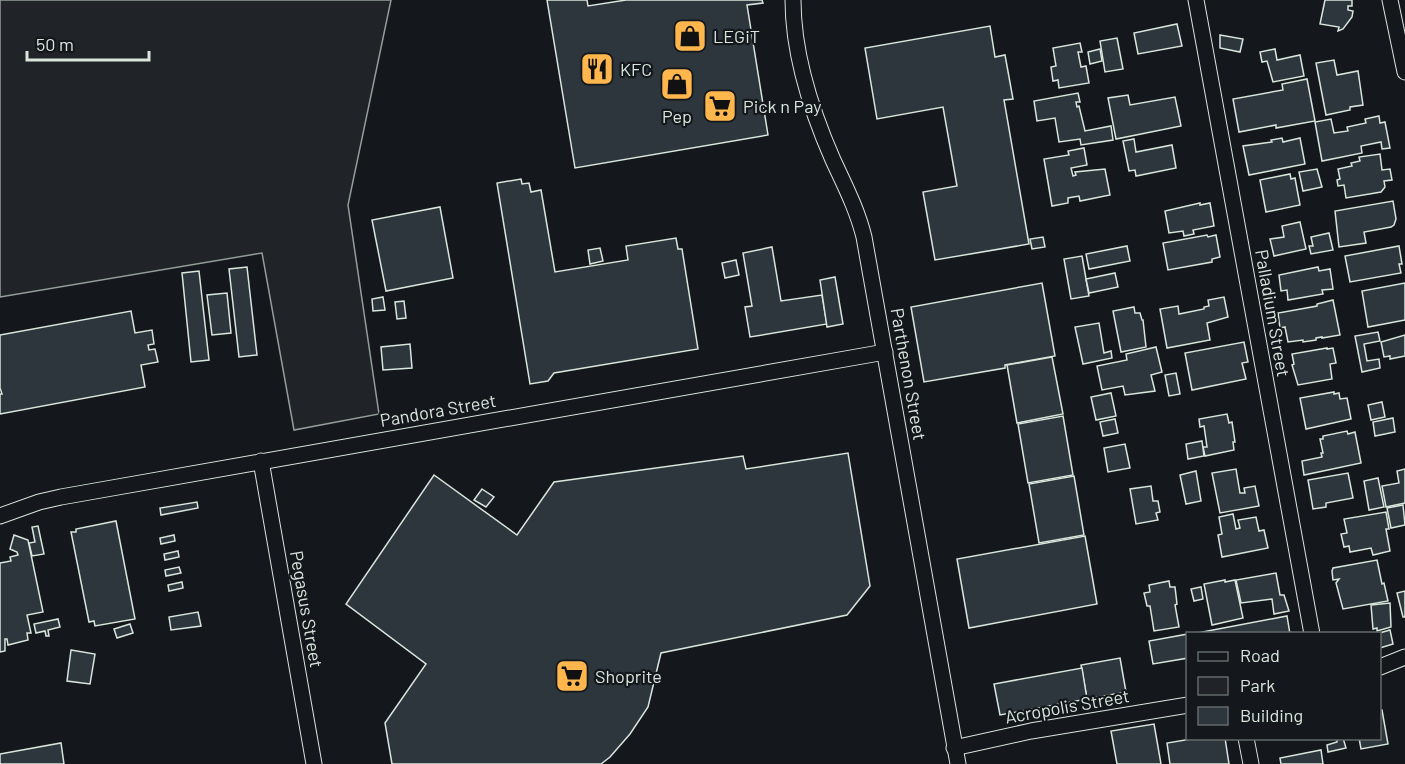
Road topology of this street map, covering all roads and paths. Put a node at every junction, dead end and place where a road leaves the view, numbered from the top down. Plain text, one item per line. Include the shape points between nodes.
1 (794, 0) edge
2 (1196, 0) edge
3 (1390, 0) edge
4 (1405, 72) edge
5 (885, 352) junction
6 (261, 461) junction
7 (0, 516) edge
8 (1312, 632) edge
9 (1405, 657) edge
10 (1381, 667) edge
11 (1186, 705) edge
12 (1246, 740) edge
13 (954, 748) junction
14 (314, 764) edge
15 (958, 764) edge
16 (1251, 764) edge

1 - 5 street, Parthenon Street via 803,77 817,123 858,212
2 - 8 street, Palladium Street
3 - 4 street
5 - 6 street, Pandora Street
5 - 13 street, Parthenon Street
6 - 7 street, Pandora Street via 61,497
6 - 14 street, Pegasus Street
9 - 10 street
11 - 13 street, Acropolis Street
12 - 16 street
13 - 15 street, Parthenon Street

